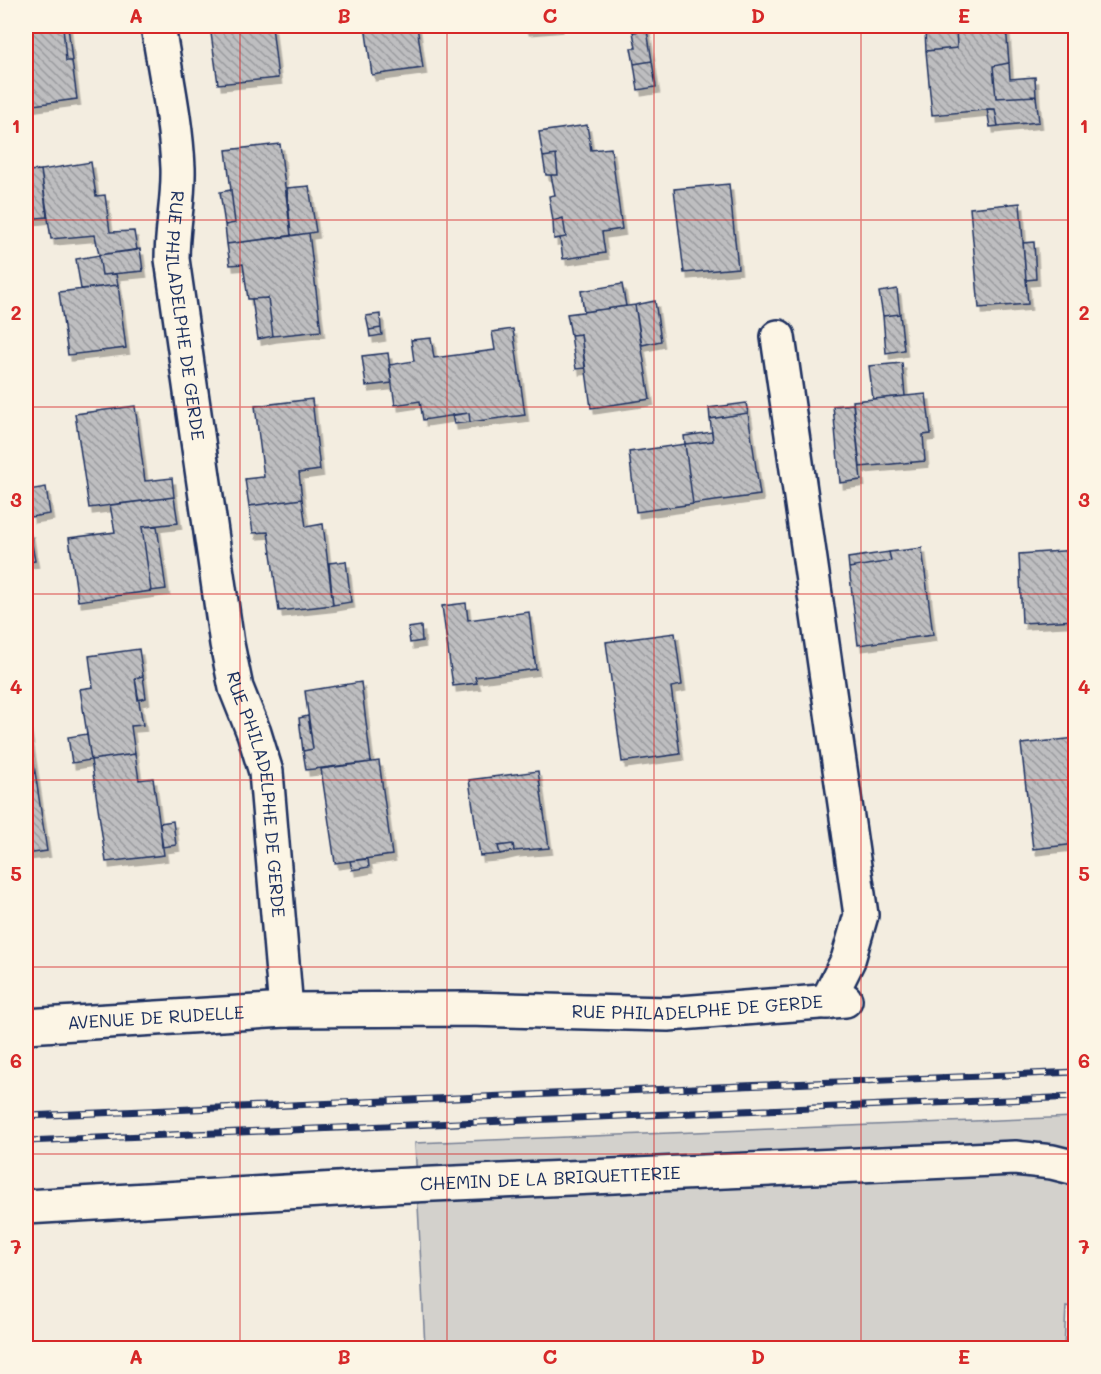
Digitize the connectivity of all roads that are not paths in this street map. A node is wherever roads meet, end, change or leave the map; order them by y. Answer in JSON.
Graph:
{"nodes":[{"id":1,"x":158,"y":26,"type":"edge"},
{"id":2,"x":777,"y":337,"type":"dead end"},
{"id":3,"x":286,"y":1010,"type":"junction"},
{"id":4,"x":26,"y":1026,"type":"edge"},
{"id":5,"x":1076,"y":1168,"type":"edge"},
{"id":6,"x":26,"y":1207,"type":"edge"}],
"edges":[{"from":1,"to":3,"type":"street","name":"RUE PHILADELPHE DE GERDE"},
{"from":2,"to":3,"type":"street","name":"RUE PHILADELPHE DE GERDE"},
{"from":3,"to":4,"type":"street","name":"AVENUE DE RUDELLE"},
{"from":5,"to":6,"type":"street","name":"CHEMIN DE LA BRIQUETTERIE"}]}
